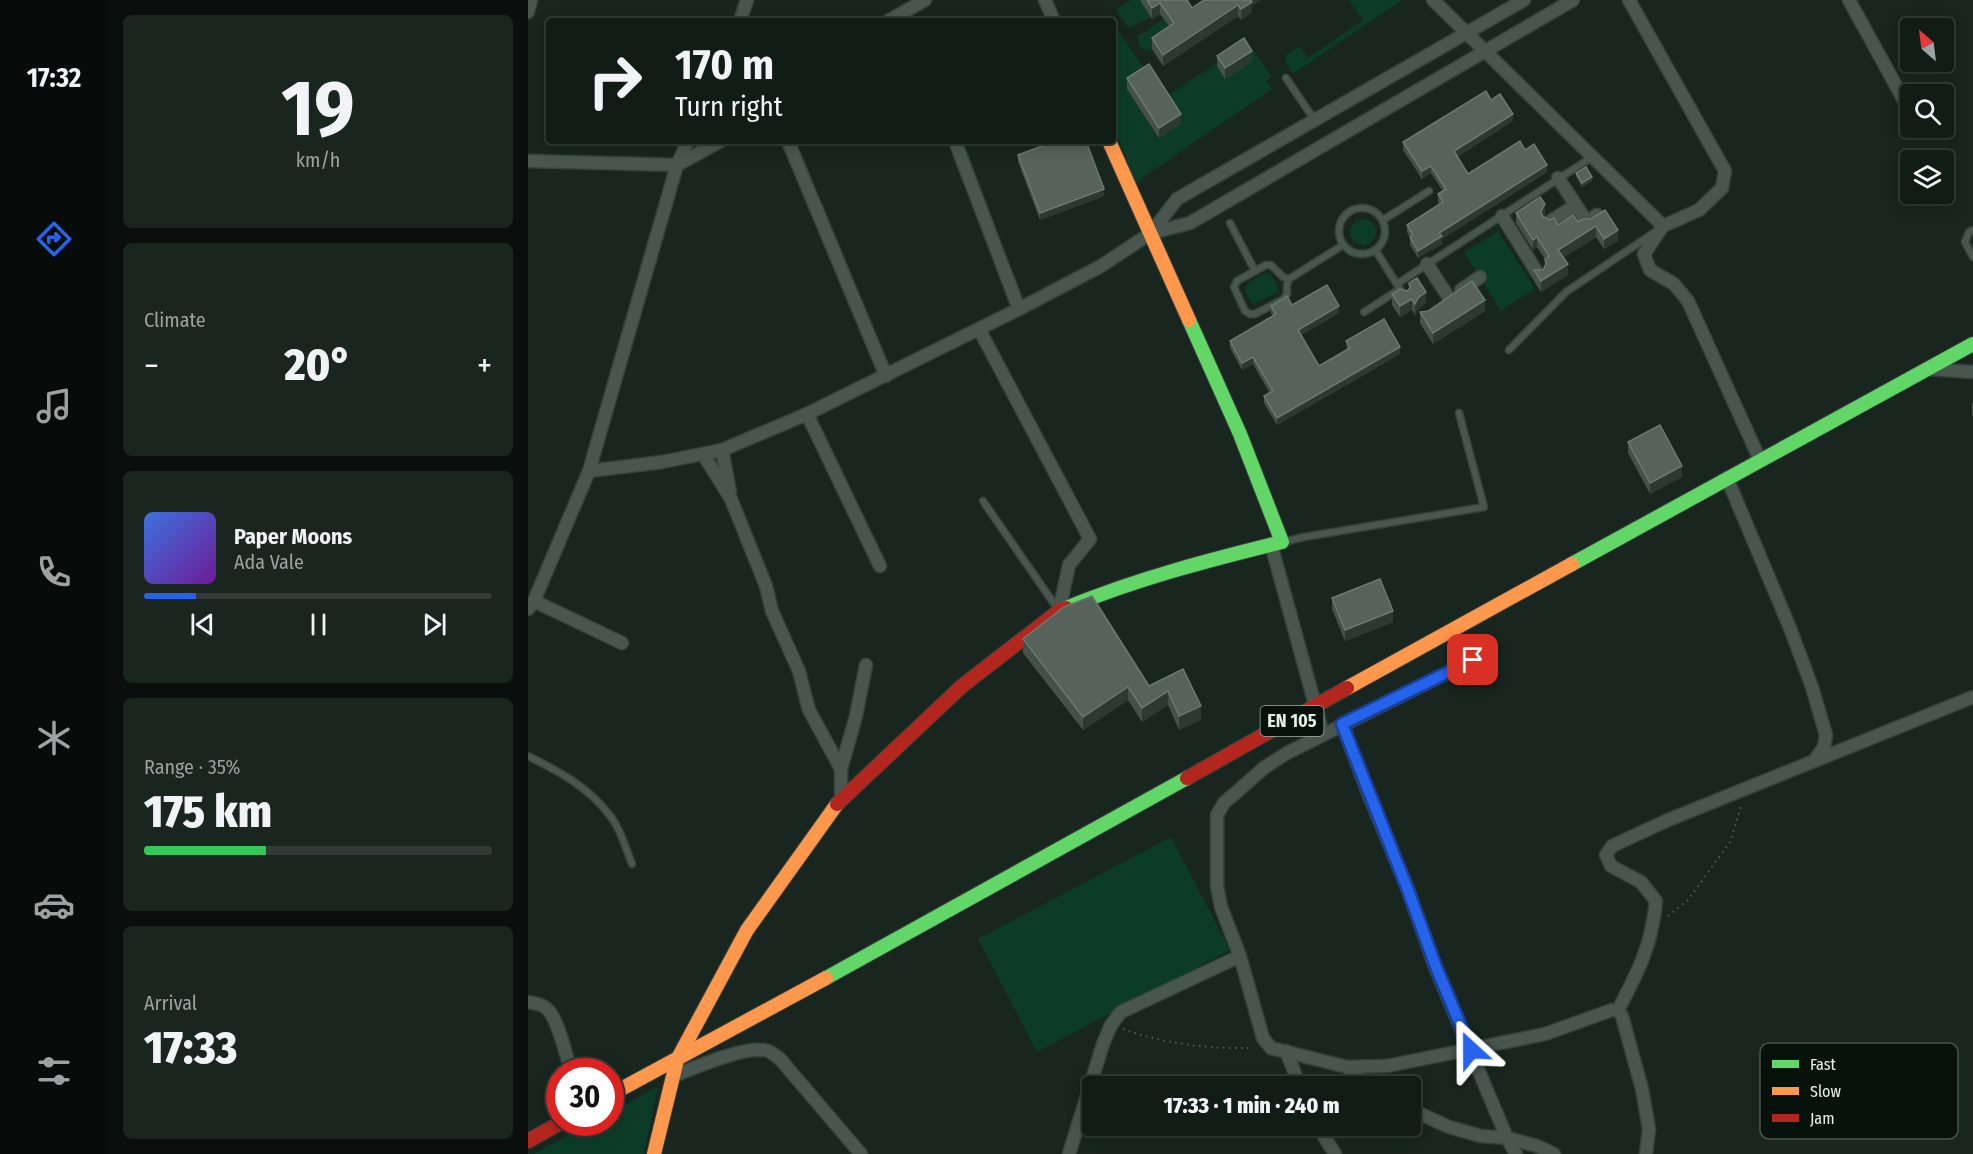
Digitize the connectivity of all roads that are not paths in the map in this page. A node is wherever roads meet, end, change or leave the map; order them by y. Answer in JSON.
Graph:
{"nodes":[{"id":1,"x":531,"y":0,"type":"edge"},
{"id":2,"x":747,"y":0,"type":"edge"},
{"id":3,"x":925,"y":0,"type":"edge"},
{"id":4,"x":1045,"y":0,"type":"edge"},
{"id":5,"x":1434,"y":0,"type":"edge"},
{"id":6,"x":1524,"y":0,"type":"edge"},
{"id":7,"x":1573,"y":0,"type":"edge"},
{"id":8,"x":1629,"y":0,"type":"edge"},
{"id":9,"x":1849,"y":0,"type":"edge"},
{"id":10,"x":528,"y":12,"type":"edge"},
{"id":11,"x":907,"y":16,"type":"edge"},
{"id":12,"x":742,"y":18,"type":"edge"},
{"id":13,"x":1053,"y":18,"type":"edge"},
{"id":14,"x":1466,"y":32,"type":"junction"},
{"id":15,"x":1485,"y":51,"type":"junction"},
{"id":16,"x":1286,"y":78,"type":"dead end"},
{"id":17,"x":1900,"y":93,"type":"edge"},
{"id":18,"x":1314,"y":119,"type":"junction"},
{"id":19,"x":687,"y":144,"type":"edge"},
{"id":20,"x":716,"y":144,"type":"edge"},
{"id":21,"x":790,"y":144,"type":"edge"},
{"id":22,"x":956,"y":144,"type":"edge"},
{"id":23,"x":1110,"y":144,"type":"edge"},
{"id":24,"x":1592,"y":157,"type":"junction"},
{"id":25,"x":528,"y":161,"type":"edge"},
{"id":26,"x":677,"y":165,"type":"junction"},
{"id":27,"x":1558,"y":178,"type":"junction"},
{"id":28,"x":1429,"y":191,"type":"dead end"},
{"id":29,"x":1576,"y":205,"type":"junction"},
{"id":30,"x":1604,"y":211,"type":"edge"},
{"id":31,"x":1502,"y":216,"type":"junction"},
{"id":32,"x":1383,"y":220,"type":"junction"},
{"id":33,"x":1549,"y":222,"type":"edge"},
{"id":34,"x":1230,"y":223,"type":"dead end"},
{"id":35,"x":1663,"y":226,"type":"junction"},
{"id":36,"x":1973,"y":230,"type":"edge"},
{"id":37,"x":1151,"y":233,"type":"junction"},
{"id":38,"x":1343,"y":244,"type":"junction"},
{"id":39,"x":1376,"y":250,"type":"junction"},
{"id":40,"x":1973,"y":257,"type":"edge"},
{"id":41,"x":1427,"y":264,"type":"junction"},
{"id":42,"x":1255,"y":271,"type":"junction"},
{"id":43,"x":1538,"y":274,"type":"edge"},
{"id":44,"x":1480,"y":278,"type":"dead end"},
{"id":45,"x":1289,"y":279,"type":"junction"},
{"id":46,"x":1398,"y":286,"type":"junction"},
{"id":47,"x":1405,"y":297,"type":"edge"},
{"id":48,"x":1019,"y":309,"type":"junction"},
{"id":49,"x":1364,"y":312,"type":"dead end"},
{"id":50,"x":980,"y":329,"type":"junction"},
{"id":51,"x":1973,"y":344,"type":"edge"},
{"id":52,"x":1509,"y":350,"type":"dead end"},
{"id":53,"x":1927,"y":369,"type":"junction"},
{"id":54,"x":1973,"y":372,"type":"edge"},
{"id":55,"x":886,"y":376,"type":"junction"},
{"id":56,"x":1459,"y":413,"type":"dead end"},
{"id":57,"x":807,"y":414,"type":"junction"},
{"id":58,"x":722,"y":450,"type":"junction"},
{"id":59,"x":703,"y":454,"type":"junction"},
{"id":60,"x":1760,"y":460,"type":"junction"},
{"id":61,"x":589,"y":471,"type":"junction"},
{"id":62,"x":1727,"y":478,"type":"junction"},
{"id":63,"x":731,"y":499,"type":"junction"},
{"id":64,"x":983,"y":501,"type":"dead end"},
{"id":65,"x":1277,"y":543,"type":"junction"},
{"id":66,"x":880,"y":566,"type":"dead end"},
{"id":67,"x":531,"y":605,"type":"edge"},
{"id":68,"x":1059,"y":611,"type":"junction"},
{"id":69,"x":622,"y":643,"type":"dead end"},
{"id":70,"x":1473,"y":660,"type":"dead end"},
{"id":71,"x":866,"y":665,"type":"dead end"},
{"id":72,"x":1973,"y":697,"type":"edge"},
{"id":73,"x":1315,"y":708,"type":"junction"},
{"id":74,"x":1342,"y":724,"type":"junction"},
{"id":75,"x":1323,"y":735,"type":"junction"},
{"id":76,"x":528,"y":756,"type":"edge"},
{"id":77,"x":1813,"y":762,"type":"junction"},
{"id":78,"x":841,"y":769,"type":"junction"},
{"id":79,"x":841,"y":798,"type":"junction"},
{"id":80,"x":632,"y":864,"type":"dead end"},
{"id":81,"x":1240,"y":956,"type":"junction"},
{"id":82,"x":528,"y":1002,"type":"edge"},
{"id":83,"x":1618,"y":1010,"type":"junction"},
{"id":84,"x":1471,"y":1050,"type":"junction"},
{"id":85,"x":1286,"y":1051,"type":"junction"},
{"id":86,"x":567,"y":1058,"type":"edge"},
{"id":87,"x":677,"y":1060,"type":"junction"},
{"id":88,"x":1347,"y":1067,"type":"junction"},
{"id":89,"x":673,"y":1076,"type":"junction"},
{"id":90,"x":1296,"y":1076,"type":"edge"},
{"id":91,"x":1357,"y":1076,"type":"edge"},
{"id":92,"x":624,"y":1088,"type":"edge"},
{"id":93,"x":1421,"y":1114,"type":"edge"},
{"id":94,"x":546,"y":1131,"type":"edge"},
{"id":95,"x":1324,"y":1136,"type":"edge"},
{"id":96,"x":1507,"y":1138,"type":"junction"},
{"id":97,"x":528,"y":1141,"type":"edge"},
{"id":98,"x":654,"y":1154,"type":"edge"},
{"id":99,"x":861,"y":1154,"type":"edge"},
{"id":100,"x":1069,"y":1154,"type":"edge"},
{"id":101,"x":1335,"y":1154,"type":"edge"},
{"id":102,"x":1516,"y":1154,"type":"edge"},
{"id":103,"x":1554,"y":1154,"type":"edge"},
{"id":104,"x":1646,"y":1154,"type":"edge"}],
"edges":[{"from":1,"to":10,"type":"street"},
{"from":2,"to":12,"type":"street"},
{"from":3,"to":11,"type":"street"},
{"from":4,"to":13,"type":"street"},
{"from":5,"to":14,"type":"street"},
{"from":6,"to":14,"type":"street"},
{"from":7,"to":15,"type":"street"},
{"from":8,"to":35,"type":"street"},
{"from":9,"to":17,"type":"street"},
{"from":14,"to":15,"type":"street"},
{"from":14,"to":18,"type":"street"},
{"from":15,"to":24,"type":"street"},
{"from":15,"to":37,"type":"street"},
{"from":16,"to":18,"type":"lane"},
{"from":18,"to":37,"type":"street"},
{"from":19,"to":26,"type":"street"},
{"from":20,"to":26,"type":"street"},
{"from":21,"to":55,"type":"street"},
{"from":22,"to":48,"type":"street"},
{"from":23,"to":37,"type":"main road"},
{"from":24,"to":27,"type":"lane"},
{"from":24,"to":35,"type":"street"},
{"from":25,"to":26,"type":"street"},
{"from":26,"to":61,"type":"street"},
{"from":27,"to":29,"type":"street"},
{"from":27,"to":31,"type":"lane"},
{"from":28,"to":32,"type":"lane"},
{"from":29,"to":30,"type":"street"},
{"from":29,"to":33,"type":"street"},
{"from":31,"to":41,"type":"lane"},
{"from":31,"to":43,"type":"street"},
{"from":32,"to":38,"type":"lane"},
{"from":32,"to":39,"type":"lane"},
{"from":34,"to":42,"type":"lane"},
{"from":35,"to":52,"type":"lane"},
{"from":35,"to":60,"type":"street"},
{"from":36,"to":40,"type":"lane"},
{"from":37,"to":48,"type":"street"},
{"from":37,"to":65,"type":"main road"},
{"from":38,"to":39,"type":"lane"},
{"from":38,"to":45,"type":"lane"},
{"from":39,"to":46,"type":"lane"},
{"from":41,"to":44,"type":"street"},
{"from":41,"to":46,"type":"lane"},
{"from":42,"to":45,"type":"lane"},
{"from":42,"to":45,"type":"lane"},
{"from":46,"to":47,"type":"lane"},
{"from":46,"to":49,"type":"lane"},
{"from":48,"to":50,"type":"street"},
{"from":50,"to":55,"type":"street"},
{"from":50,"to":68,"type":"street"},
{"from":51,"to":53,"type":"main road","number":"EN 105"},
{"from":53,"to":54,"type":"street"},
{"from":53,"to":60,"type":"main road","number":"EN 105"},
{"from":55,"to":57,"type":"street"},
{"from":56,"to":65,"type":"lane"},
{"from":57,"to":58,"type":"street"},
{"from":57,"to":66,"type":"street"},
{"from":58,"to":59,"type":"street"},
{"from":58,"to":63,"type":"street"},
{"from":59,"to":61,"type":"street"},
{"from":59,"to":63,"type":"street"},
{"from":60,"to":62,"type":"main road","number":"EN 105"},
{"from":61,"to":67,"type":"street"},
{"from":62,"to":73,"type":"main road","number":"EN 105"},
{"from":62,"to":77,"type":"street"},
{"from":63,"to":78,"type":"street"},
{"from":64,"to":68,"type":"lane"},
{"from":65,"to":68,"type":"main road"},
{"from":65,"to":73,"type":"street"},
{"from":67,"to":69,"type":"street"},
{"from":68,"to":79,"type":"main road"},
{"from":70,"to":74,"type":"street"},
{"from":71,"to":78,"type":"street"},
{"from":72,"to":77,"type":"street"},
{"from":73,"to":75,"type":"street"},
{"from":73,"to":87,"type":"main road","number":"EN 105"},
{"from":74,"to":75,"type":"street"},
{"from":74,"to":84,"type":"street"},
{"from":75,"to":81,"type":"street"},
{"from":76,"to":80,"type":"lane"},
{"from":77,"to":83,"type":"street"},
{"from":78,"to":79,"type":"street"},
{"from":79,"to":87,"type":"main road"},
{"from":81,"to":85,"type":"street"},
{"from":81,"to":100,"type":"street"},
{"from":82,"to":86,"type":"street"},
{"from":83,"to":84,"type":"street"},
{"from":83,"to":104,"type":"street"},
{"from":84,"to":88,"type":"street"},
{"from":84,"to":96,"type":"street"},
{"from":85,"to":88,"type":"street"},
{"from":85,"to":90,"type":"street"},
{"from":87,"to":89,"type":"main road"},
{"from":87,"to":92,"type":"main road","number":"EN 105"},
{"from":88,"to":91,"type":"street"},
{"from":89,"to":98,"type":"main road"},
{"from":89,"to":99,"type":"street"},
{"from":93,"to":96,"type":"street"},
{"from":94,"to":97,"type":"main road"},
{"from":95,"to":101,"type":"street"},
{"from":96,"to":102,"type":"street"},
{"from":96,"to":103,"type":"street"}]}
